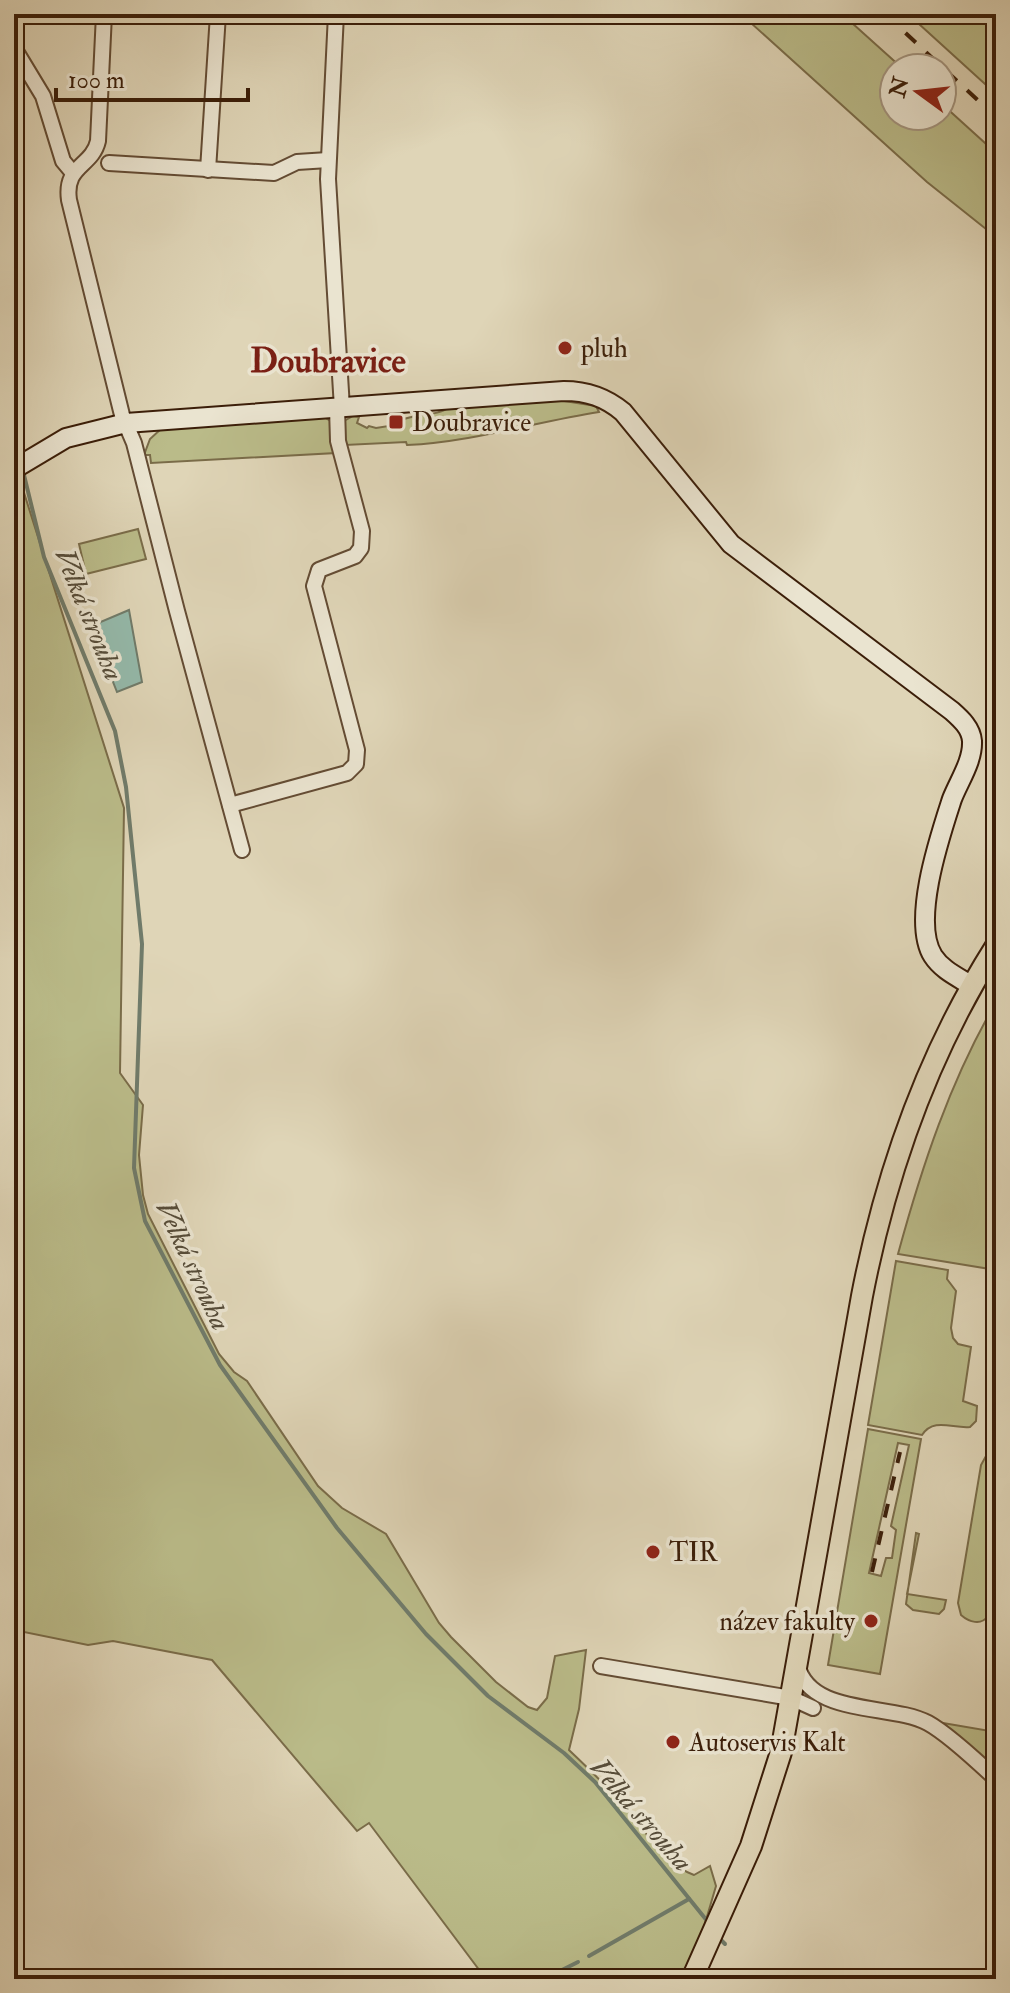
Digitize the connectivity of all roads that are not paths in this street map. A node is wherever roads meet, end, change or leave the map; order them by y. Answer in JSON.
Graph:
{"nodes":[{"id":1,"x":104,"y":14,"type":"edge"},
{"id":2,"x":218,"y":14,"type":"edge"},
{"id":3,"x":336,"y":14,"type":"edge"},
{"id":4,"x":14,"y":48,"type":"edge"},
{"id":5,"x":328,"y":160,"type":"junction"},
{"id":6,"x":109,"y":163,"type":"dead end"},
{"id":7,"x":208,"y":170,"type":"junction"},
{"id":8,"x":73,"y":173,"type":"junction"},
{"id":9,"x":340,"y":408,"type":"junction"},
{"id":10,"x":126,"y":423,"type":"junction"},
{"id":11,"x":15,"y":469,"type":"edge"},
{"id":12,"x":230,"y":805,"type":"junction"},
{"id":13,"x":242,"y":850,"type":"dead end"},
{"id":14,"x":996,"y":946,"type":"edge"},
{"id":15,"x":972,"y":986,"type":"junction"},
{"id":16,"x":797,"y":1662,"type":"junction"},
{"id":17,"x":601,"y":1666,"type":"dead end"},
{"id":18,"x":815,"y":1692,"type":"junction"},
{"id":19,"x":791,"y":1698,"type":"junction"},
{"id":20,"x":854,"y":1706,"type":"junction"},
{"id":21,"x":813,"y":1708,"type":"junction"},
{"id":22,"x":785,"y":1730,"type":"junction"},
{"id":23,"x":996,"y":1779,"type":"edge"},
{"id":24,"x":692,"y":1979,"type":"edge"}],
"edges":[{"from":1,"to":8,"type":"street"},
{"from":2,"to":7,"type":"street"},
{"from":3,"to":5,"type":"street"},
{"from":4,"to":8,"type":"street"},
{"from":5,"to":7,"type":"street"},
{"from":5,"to":9,"type":"street"},
{"from":6,"to":7,"type":"street"},
{"from":8,"to":10,"type":"street"},
{"from":9,"to":10,"type":"street"},
{"from":9,"to":12,"type":"street"},
{"from":9,"to":15,"type":"street"},
{"from":10,"to":11,"type":"street"},
{"from":10,"to":12,"type":"street"},
{"from":12,"to":13,"type":"street"},
{"from":14,"to":15,"type":"main road"},
{"from":15,"to":16,"type":"main road"},
{"from":16,"to":18,"type":"street"},
{"from":16,"to":19,"type":"main road"},
{"from":17,"to":19,"type":"street"},
{"from":18,"to":19,"type":"street"},
{"from":18,"to":20,"type":"street"},
{"from":19,"to":21,"type":"street"},
{"from":19,"to":22,"type":"main road"},
{"from":20,"to":21,"type":"street"},
{"from":20,"to":23,"type":"street"},
{"from":21,"to":22,"type":"street"},
{"from":22,"to":24,"type":"main road"}]}
